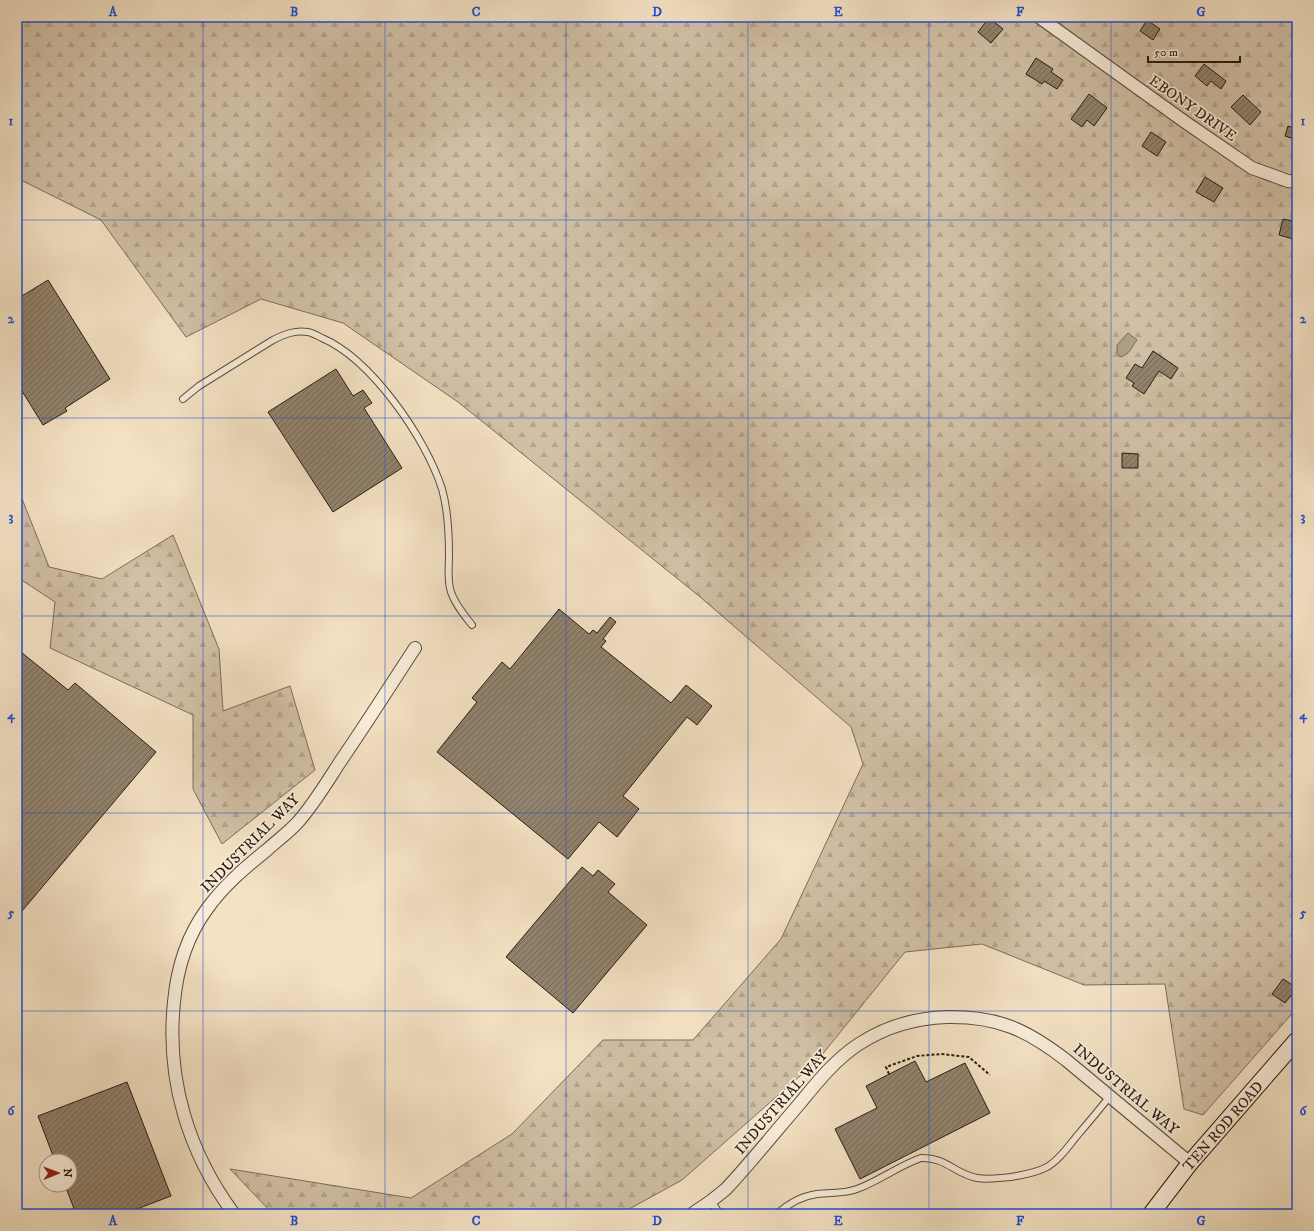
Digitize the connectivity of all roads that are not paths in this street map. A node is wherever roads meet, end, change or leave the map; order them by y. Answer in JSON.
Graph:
{"nodes":[{"id":1,"x":1039,"y":17,"type":"edge"},
{"id":2,"x":1297,"y":182,"type":"edge"},
{"id":3,"x":183,"y":399,"type":"dead end"},
{"id":4,"x":472,"y":625,"type":"dead end"},
{"id":5,"x":415,"y":648,"type":"dead end"},
{"id":6,"x":1297,"y":1040,"type":"edge"},
{"id":7,"x":1110,"y":1096,"type":"junction"},
{"id":8,"x":1190,"y":1163,"type":"junction"},
{"id":9,"x":711,"y":1201,"type":"junction"},
{"id":10,"x":234,"y":1214,"type":"edge"},
{"id":11,"x":692,"y":1214,"type":"edge"},
{"id":12,"x":720,"y":1214,"type":"edge"},
{"id":13,"x":777,"y":1214,"type":"edge"},
{"id":14,"x":1151,"y":1214,"type":"edge"}],
"edges":[{"from":1,"to":2,"type":"street","name":"EBONY DRIVE"},
{"from":3,"to":4,"type":"lane"},
{"from":5,"to":10,"type":"street","name":"INDUSTRIAL WAY"},
{"from":6,"to":8,"type":"street","name":"TEN ROD ROAD"},
{"from":7,"to":8,"type":"street","name":"INDUSTRIAL WAY"},
{"from":7,"to":9,"type":"street","name":"INDUSTRIAL WAY"},
{"from":7,"to":13,"type":"lane"},
{"from":8,"to":14,"type":"street","name":"TEN ROD ROAD"},
{"from":9,"to":11,"type":"street","name":"INDUSTRIAL WAY"},
{"from":9,"to":12,"type":"lane"}]}
